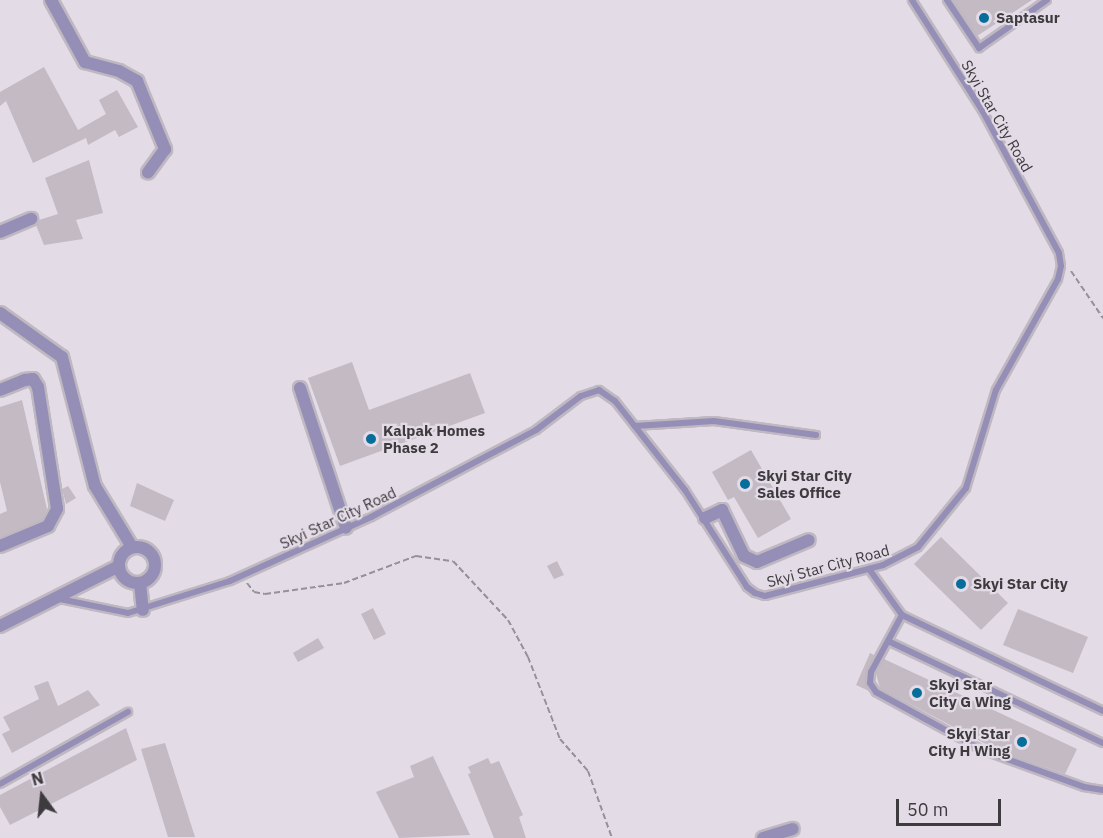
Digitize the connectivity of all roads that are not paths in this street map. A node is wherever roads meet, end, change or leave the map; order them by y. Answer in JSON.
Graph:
{"nodes":[{"id":1,"x":51,"y":0,"type":"edge"},
{"id":2,"x":912,"y":0,"type":"edge"},
{"id":3,"x":947,"y":0,"type":"edge"},
{"id":4,"x":1047,"y":0,"type":"edge"},
{"id":5,"x":148,"y":172,"type":"dead end"},
{"id":6,"x":31,"y":219,"type":"dead end"},
{"id":7,"x":0,"y":232,"type":"edge"},
{"id":8,"x":0,"y":313,"type":"edge"},
{"id":9,"x":300,"y":388,"type":"dead end"},
{"id":10,"x":0,"y":390,"type":"edge"},
{"id":11,"x":635,"y":426,"type":"junction"},
{"id":12,"x":816,"y":435,"type":"dead end"},
{"id":13,"x":705,"y":518,"type":"junction"},
{"id":14,"x":346,"y":528,"type":"junction"},
{"id":15,"x":809,"y":540,"type":"dead end"},
{"id":16,"x":0,"y":546,"type":"edge"},
{"id":17,"x":132,"y":547,"type":"junction"},
{"id":18,"x":119,"y":566,"type":"junction"},
{"id":19,"x":869,"y":569,"type":"junction"},
{"id":20,"x":140,"y":583,"type":"junction"},
{"id":21,"x":57,"y":598,"type":"junction"},
{"id":22,"x":143,"y":610,"type":"junction"},
{"id":23,"x":902,"y":615,"type":"junction"},
{"id":24,"x":0,"y":626,"type":"edge"},
{"id":25,"x":888,"y":641,"type":"junction"},
{"id":26,"x":1103,"y":711,"type":"edge"},
{"id":27,"x":128,"y":712,"type":"dead end"},
{"id":28,"x":1103,"y":743,"type":"edge"},
{"id":29,"x":0,"y":783,"type":"edge"},
{"id":30,"x":1103,"y":790,"type":"edge"},
{"id":31,"x":793,"y":829,"type":"dead end"},
{"id":32,"x":763,"y":838,"type":"edge"}],
"edges":[{"from":1,"to":5,"type":"street"},
{"from":2,"to":19,"type":"lane","name":"Skyi Star City Road"},
{"from":3,"to":4,"type":"lane"},
{"from":6,"to":7,"type":"street"},
{"from":8,"to":17,"type":"street"},
{"from":9,"to":14,"type":"street"},
{"from":10,"to":16,"type":"street"},
{"from":11,"to":12,"type":"lane"},
{"from":11,"to":13,"type":"lane","name":"Skyi Star City Road"},
{"from":11,"to":14,"type":"lane","name":"Skyi Star City Road"},
{"from":13,"to":15,"type":"street"},
{"from":13,"to":19,"type":"lane","name":"Skyi Star City Road"},
{"from":14,"to":22,"type":"lane","name":"Skyi Star City Road"},
{"from":17,"to":18,"type":"street"},
{"from":17,"to":20,"type":"street"},
{"from":18,"to":20,"type":"street"},
{"from":18,"to":21,"type":"street"},
{"from":19,"to":23,"type":"lane"},
{"from":20,"to":22,"type":"street"},
{"from":21,"to":22,"type":"lane","name":"Skyi Star City Road"},
{"from":21,"to":24,"type":"street"},
{"from":23,"to":25,"type":"lane"},
{"from":23,"to":26,"type":"lane"},
{"from":25,"to":28,"type":"lane"},
{"from":25,"to":30,"type":"lane"},
{"from":27,"to":29,"type":"lane"},
{"from":31,"to":32,"type":"street"}]}
